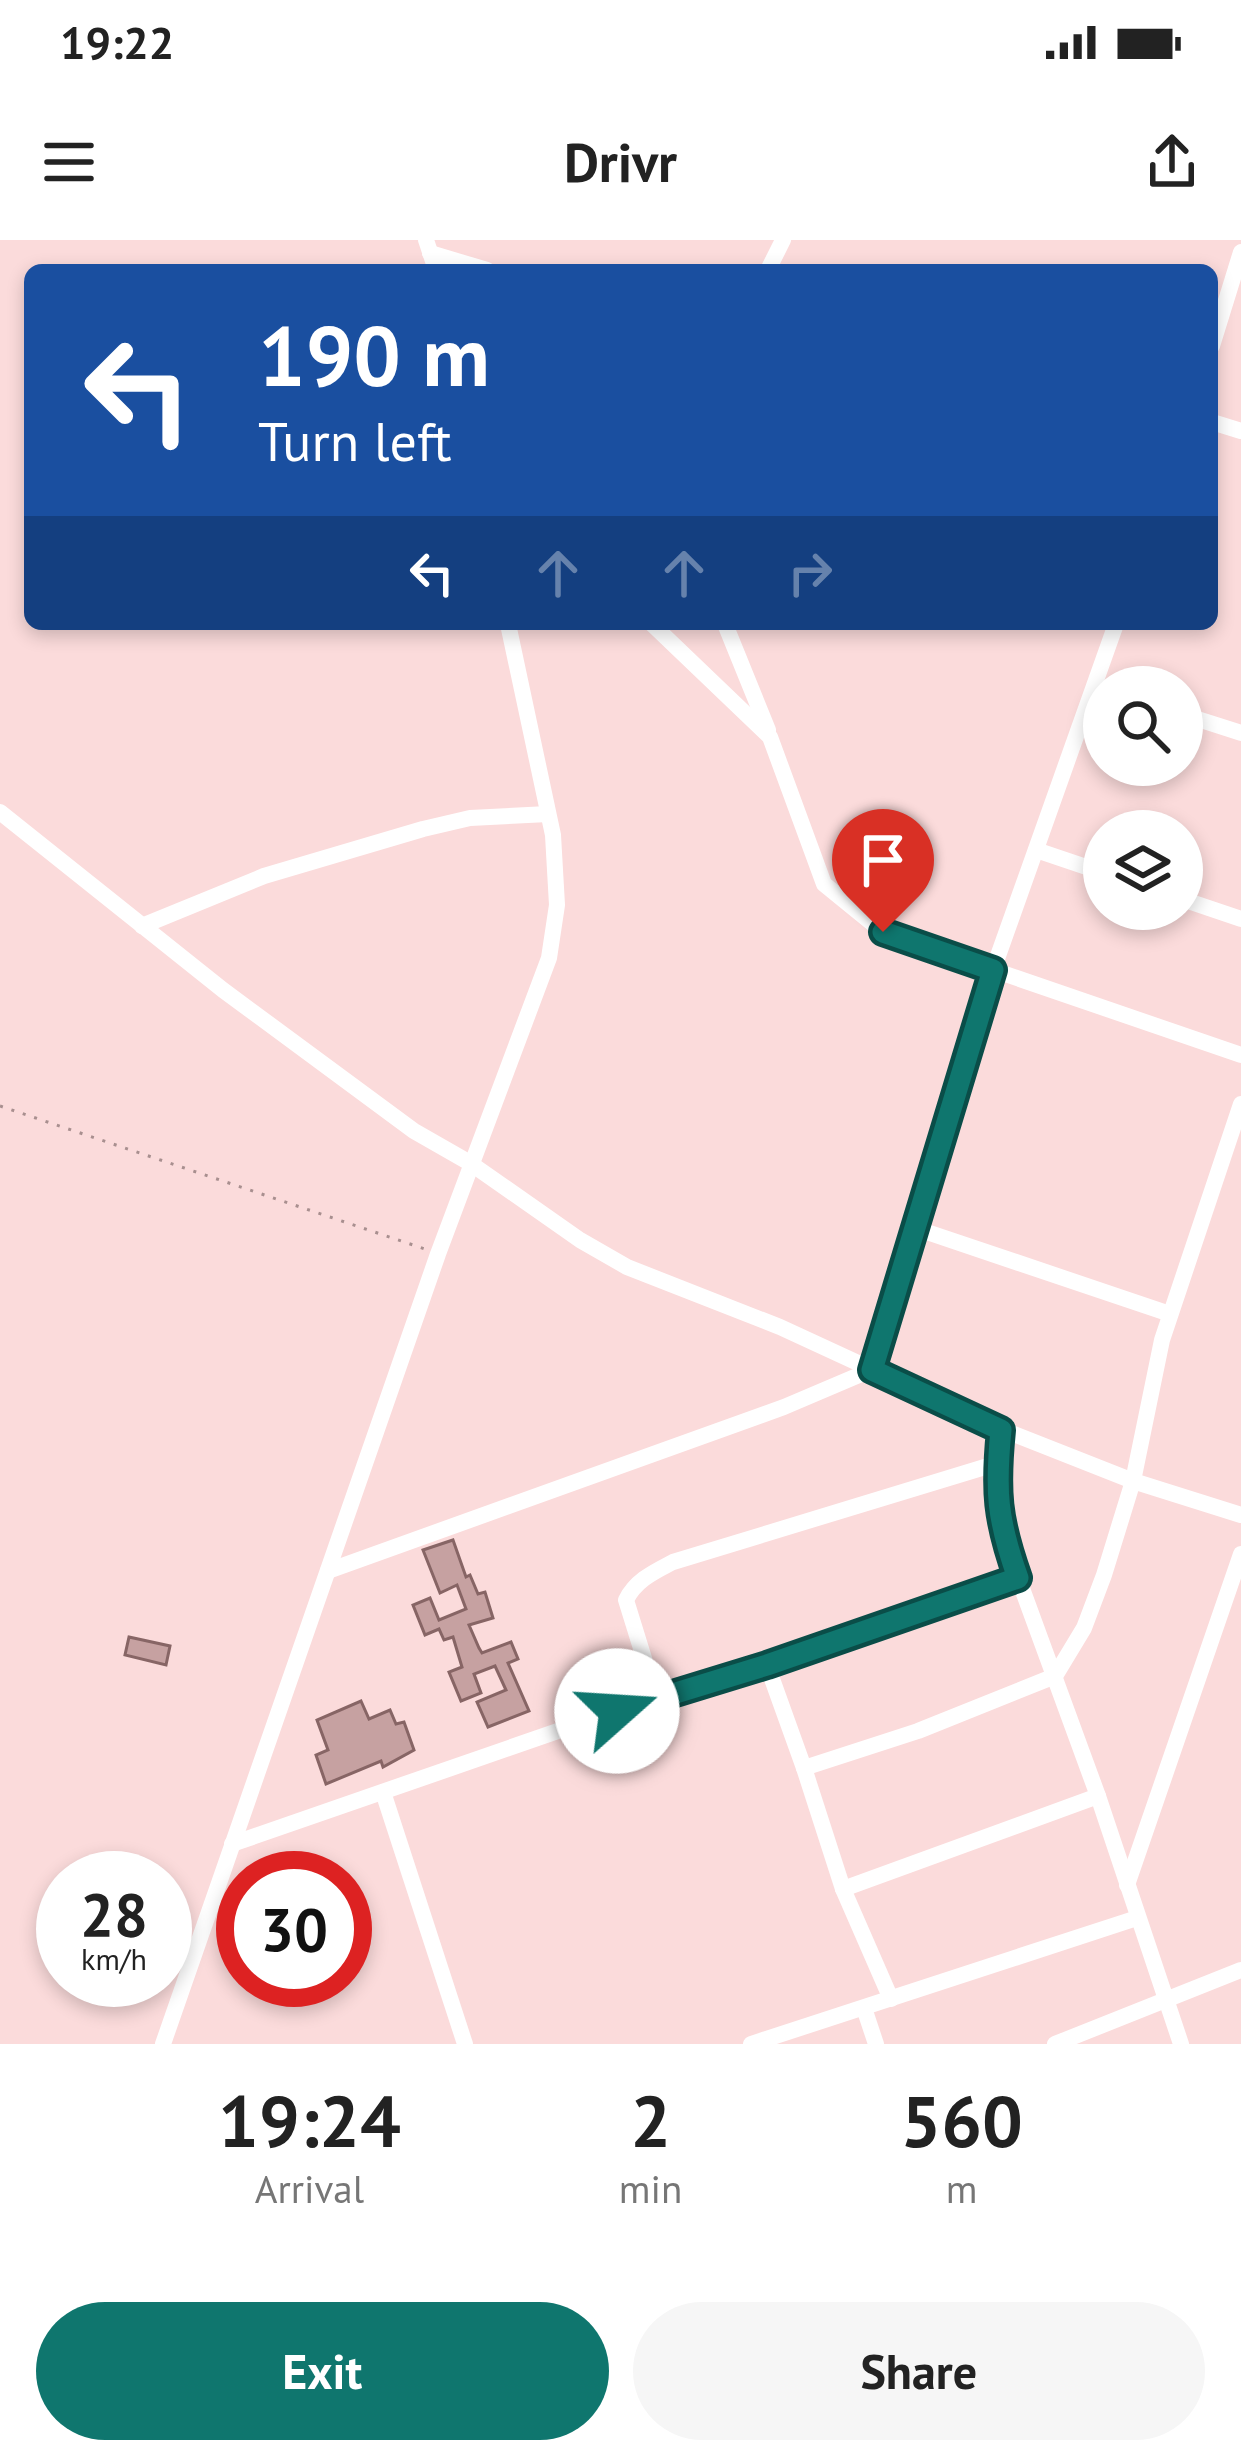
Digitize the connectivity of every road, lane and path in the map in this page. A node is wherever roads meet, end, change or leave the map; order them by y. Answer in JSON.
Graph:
{"nodes":[{"id":1,"x":1241,"y":252,"type":"edge"},
{"id":2,"x":430,"y":254,"type":"edge"},
{"id":3,"x":466,"y":264,"type":"edge"},
{"id":4,"x":1218,"y":327,"type":"edge"},
{"id":5,"x":509,"y":630,"type":"edge"},
{"id":6,"x":658,"y":630,"type":"edge"},
{"id":7,"x":727,"y":630,"type":"edge"},
{"id":8,"x":1115,"y":630,"type":"edge"},
{"id":9,"x":1105,"y":666,"type":"edge"},
{"id":10,"x":1203,"y":721,"type":"edge"},
{"id":11,"x":1083,"y":729,"type":"edge"},
{"id":12,"x":1241,"y":733,"type":"edge"},
{"id":13,"x":770,"y":736,"type":"junction"},
{"id":14,"x":0,"y":812,"type":"edge"},
{"id":15,"x":548,"y":814,"type":"junction"},
{"id":16,"x":1036,"y":850,"type":"junction"},
{"id":17,"x":1083,"y":866,"type":"edge"},
{"id":18,"x":1203,"y":906,"type":"edge"},
{"id":19,"x":1241,"y":919,"type":"edge"},
{"id":20,"x":142,"y":926,"type":"junction"},
{"id":21,"x":993,"y":970,"type":"junction"},
{"id":22,"x":1241,"y":1055,"type":"edge"},
{"id":23,"x":1241,"y":1104,"type":"edge"},
{"id":24,"x":0,"y":1106,"type":"edge"},
{"id":25,"x":470,"y":1162,"type":"junction"},
{"id":26,"x":914,"y":1228,"type":"junction"},
{"id":27,"x":438,"y":1254,"type":"junction"},
{"id":28,"x":1170,"y":1314,"type":"junction"},
{"id":29,"x":872,"y":1370,"type":"junction"},
{"id":30,"x":1001,"y":1430,"type":"junction"},
{"id":31,"x":998,"y":1463,"type":"junction"},
{"id":32,"x":1133,"y":1481,"type":"junction"},
{"id":33,"x":1241,"y":1515,"type":"edge"},
{"id":34,"x":1241,"y":1554,"type":"edge"},
{"id":35,"x":328,"y":1570,"type":"junction"},
{"id":36,"x":1018,"y":1578,"type":"junction"},
{"id":37,"x":767,"y":1665,"type":"junction"},
{"id":38,"x":1055,"y":1676,"type":"junction"},
{"id":39,"x":656,"y":1697,"type":"junction"},
{"id":40,"x":804,"y":1768,"type":"junction"},
{"id":41,"x":383,"y":1792,"type":"junction"},
{"id":42,"x":1097,"y":1796,"type":"junction"},
{"id":43,"x":232,"y":1844,"type":"junction"},
{"id":44,"x":1127,"y":1885,"type":"junction"},
{"id":45,"x":843,"y":1889,"type":"junction"},
{"id":46,"x":1137,"y":1918,"type":"junction"},
{"id":47,"x":1241,"y":1970,"type":"edge"},
{"id":48,"x":891,"y":1999,"type":"junction"},
{"id":49,"x":1166,"y":2001,"type":"junction"},
{"id":50,"x":864,"y":2008,"type":"junction"},
{"id":51,"x":783,"y":2039,"type":"edge"},
{"id":52,"x":163,"y":2044,"type":"edge"},
{"id":53,"x":465,"y":2044,"type":"edge"},
{"id":54,"x":751,"y":2044,"type":"edge"},
{"id":55,"x":876,"y":2044,"type":"edge"},
{"id":56,"x":1055,"y":2044,"type":"edge"},
{"id":57,"x":1181,"y":2044,"type":"edge"}],
"edges":[{"from":1,"to":4,"type":"street"},
{"from":2,"to":3,"type":"street"},
{"from":5,"to":15,"type":"street"},
{"from":6,"to":13,"type":"street"},
{"from":7,"to":13,"type":"street"},
{"from":8,"to":9,"type":"street"},
{"from":10,"to":12,"type":"street"},
{"from":11,"to":16,"type":"street"},
{"from":13,"to":21,"type":"street"},
{"from":14,"to":20,"type":"street"},
{"from":15,"to":20,"type":"street"},
{"from":15,"to":25,"type":"street"},
{"from":16,"to":17,"type":"street"},
{"from":16,"to":21,"type":"street"},
{"from":18,"to":19,"type":"street"},
{"from":20,"to":25,"type":"street"},
{"from":21,"to":22,"type":"street"},
{"from":21,"to":26,"type":"street"},
{"from":23,"to":28,"type":"street"},
{"from":24,"to":27,"type":"path"},
{"from":25,"to":27,"type":"street"},
{"from":25,"to":29,"type":"street"},
{"from":26,"to":28,"type":"street"},
{"from":26,"to":29,"type":"street"},
{"from":27,"to":35,"type":"street"},
{"from":28,"to":32,"type":"street"},
{"from":29,"to":30,"type":"street"},
{"from":29,"to":35,"type":"street"},
{"from":30,"to":31,"type":"street"},
{"from":30,"to":32,"type":"street"},
{"from":31,"to":36,"type":"street"},
{"from":31,"to":39,"type":"street"},
{"from":32,"to":33,"type":"street"},
{"from":32,"to":38,"type":"street"},
{"from":34,"to":44,"type":"street"},
{"from":35,"to":43,"type":"street"},
{"from":36,"to":37,"type":"street"},
{"from":36,"to":38,"type":"street"},
{"from":37,"to":39,"type":"street"},
{"from":37,"to":40,"type":"street"},
{"from":38,"to":40,"type":"street"},
{"from":38,"to":42,"type":"street"},
{"from":39,"to":41,"type":"street"},
{"from":40,"to":45,"type":"street"},
{"from":41,"to":43,"type":"street"},
{"from":41,"to":53,"type":"street"},
{"from":42,"to":44,"type":"street"},
{"from":42,"to":45,"type":"street"},
{"from":43,"to":52,"type":"street"},
{"from":44,"to":46,"type":"street"},
{"from":45,"to":48,"type":"street"},
{"from":46,"to":48,"type":"street"},
{"from":46,"to":49,"type":"street"},
{"from":47,"to":49,"type":"street"},
{"from":48,"to":50,"type":"street"},
{"from":49,"to":56,"type":"street"},
{"from":49,"to":57,"type":"street"},
{"from":50,"to":51,"type":"street"},
{"from":50,"to":55,"type":"street"},
{"from":51,"to":54,"type":"street"}]}
